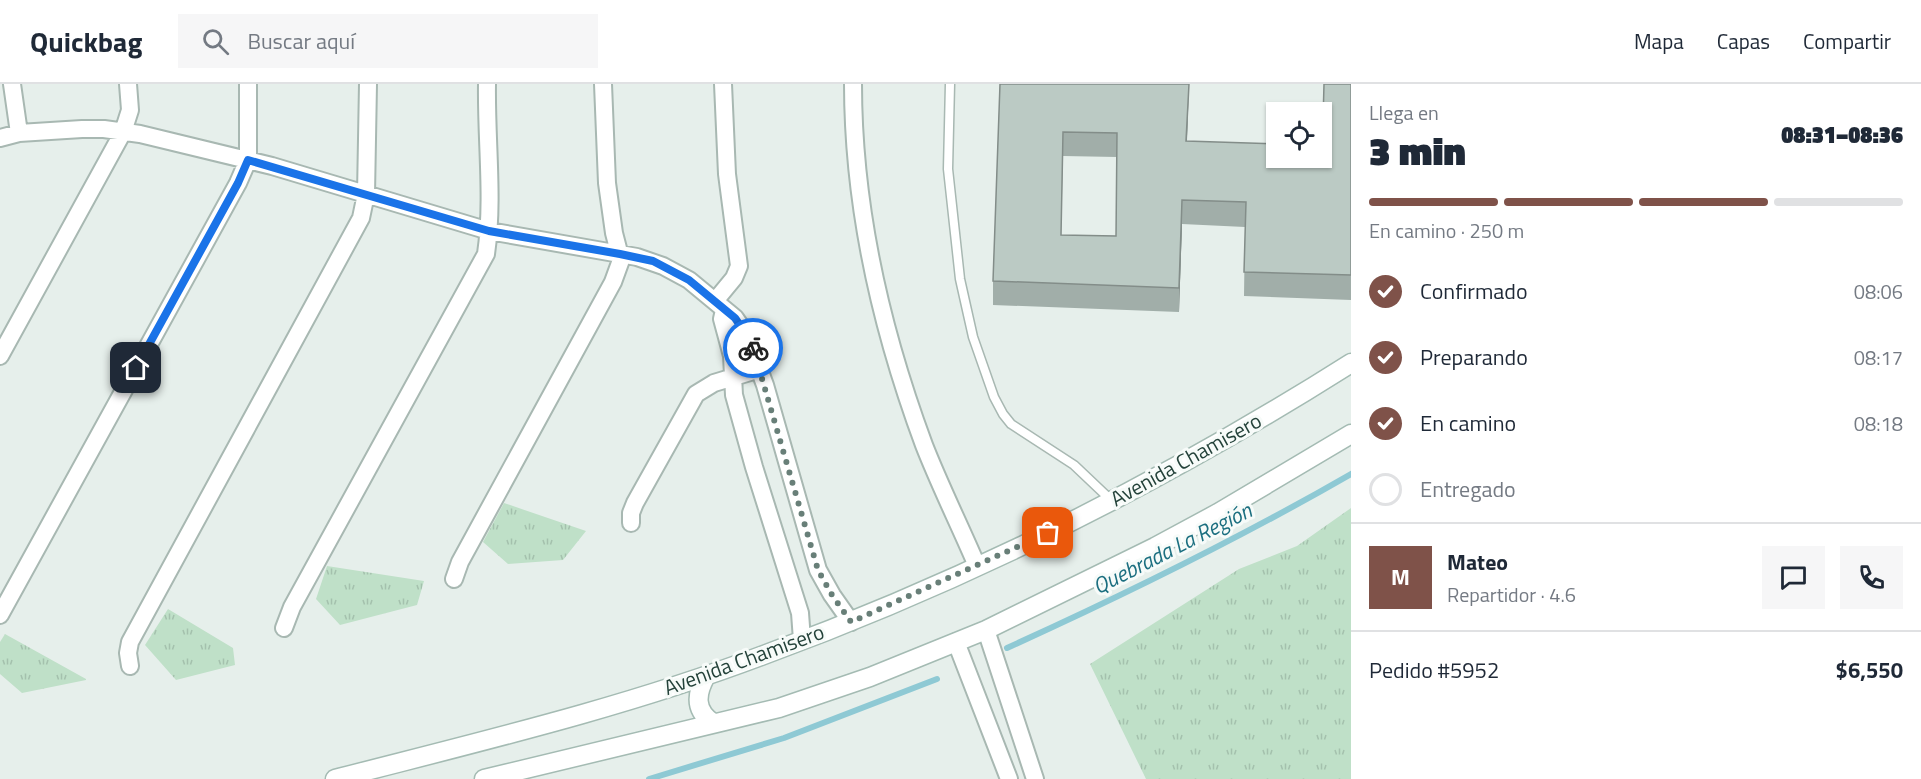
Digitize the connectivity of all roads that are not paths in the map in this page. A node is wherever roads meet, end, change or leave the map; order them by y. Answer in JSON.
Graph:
{"nodes":[{"id":1,"x":12,"y":84,"type":"edge"},
{"id":2,"x":128,"y":84,"type":"edge"},
{"id":3,"x":248,"y":84,"type":"edge"},
{"id":4,"x":368,"y":84,"type":"edge"},
{"id":5,"x":487,"y":84,"type":"edge"},
{"id":6,"x":603,"y":84,"type":"edge"},
{"id":7,"x":723,"y":84,"type":"edge"},
{"id":8,"x":853,"y":84,"type":"edge"},
{"id":9,"x":950,"y":84,"type":"edge"},
{"id":10,"x":123,"y":132,"type":"junction"},
{"id":11,"x":19,"y":134,"type":"junction"},
{"id":12,"x":0,"y":138,"type":"edge"},
{"id":13,"x":248,"y":160,"type":"junction"},
{"id":14,"x":366,"y":194,"type":"junction"},
{"id":15,"x":489,"y":231,"type":"junction"},
{"id":16,"x":620,"y":254,"type":"junction"},
{"id":17,"x":719,"y":305,"type":"junction"},
{"id":18,"x":0,"y":356,"type":"edge"},
{"id":19,"x":1351,"y":363,"type":"edge"},
{"id":20,"x":760,"y":369,"type":"junction"},
{"id":21,"x":734,"y":377,"type":"junction"},
{"id":22,"x":1351,"y":434,"type":"edge"},
{"id":23,"x":1113,"y":501,"type":"junction"},
{"id":24,"x":631,"y":523,"type":"dead end"},
{"id":25,"x":977,"y":566,"type":"junction"},
{"id":26,"x":454,"y":579,"type":"dead end"},
{"id":27,"x":0,"y":615,"type":"edge"},
{"id":28,"x":851,"y":622,"type":"junction"},
{"id":29,"x":284,"y":628,"type":"dead end"},
{"id":30,"x":986,"y":630,"type":"junction"},
{"id":31,"x":802,"y":640,"type":"junction"},
{"id":32,"x":956,"y":642,"type":"junction"},
{"id":33,"x":130,"y":666,"type":"dead end"},
{"id":34,"x":706,"y":675,"type":"junction"},
{"id":35,"x":713,"y":723,"type":"junction"},
{"id":36,"x":335,"y":779,"type":"edge"},
{"id":37,"x":484,"y":779,"type":"edge"},
{"id":38,"x":1009,"y":779,"type":"edge"},
{"id":39,"x":1035,"y":779,"type":"edge"}],
"edges":[{"from":1,"to":11,"type":"street"},
{"from":2,"to":10,"type":"street"},
{"from":3,"to":13,"type":"street"},
{"from":4,"to":14,"type":"street"},
{"from":5,"to":15,"type":"street"},
{"from":6,"to":16,"type":"street"},
{"from":7,"to":17,"type":"street"},
{"from":8,"to":25,"type":"street"},
{"from":9,"to":23,"type":"lane"},
{"from":10,"to":11,"type":"street"},
{"from":10,"to":13,"type":"street"},
{"from":10,"to":18,"type":"street"},
{"from":11,"to":12,"type":"street"},
{"from":13,"to":14,"type":"street"},
{"from":13,"to":27,"type":"street"},
{"from":14,"to":15,"type":"street"},
{"from":14,"to":33,"type":"street"},
{"from":15,"to":16,"type":"street"},
{"from":15,"to":29,"type":"street"},
{"from":16,"to":17,"type":"street"},
{"from":16,"to":26,"type":"street"},
{"from":17,"to":20,"type":"street"},
{"from":17,"to":21,"type":"street"},
{"from":19,"to":23,"type":"street","name":"Avenida Chamisero"},
{"from":20,"to":21,"type":"street"},
{"from":20,"to":28,"type":"street"},
{"from":21,"to":24,"type":"street"},
{"from":21,"to":31,"type":"street"},
{"from":22,"to":30,"type":"street"},
{"from":23,"to":25,"type":"street","name":"Avenida Chamisero"},
{"from":25,"to":28,"type":"street","name":"Avenida Chamisero"},
{"from":28,"to":31,"type":"street","name":"Avenida Chamisero"},
{"from":30,"to":32,"type":"street"},
{"from":30,"to":39,"type":"street"},
{"from":31,"to":34,"type":"street","name":"Avenida Chamisero"},
{"from":32,"to":35,"type":"street"},
{"from":32,"to":38,"type":"street"},
{"from":34,"to":35,"type":"street"},
{"from":34,"to":36,"type":"street","name":"Avenida Chamisero"},
{"from":35,"to":37,"type":"street"}]}
